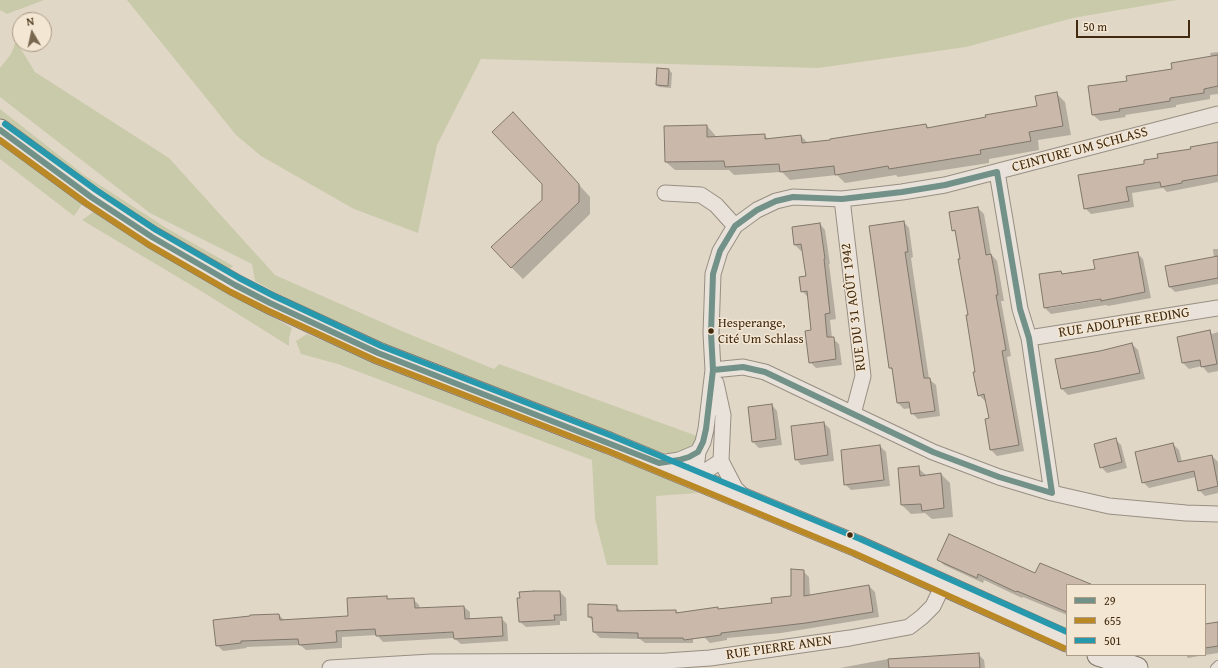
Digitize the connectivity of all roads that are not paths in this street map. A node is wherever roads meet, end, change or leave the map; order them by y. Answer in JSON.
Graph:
{"nodes":[{"id":1,"x":1218,"y":114,"type":"edge"},
{"id":2,"x":0,"y":130,"type":"edge"},
{"id":3,"x":997,"y":172,"type":"junction"},
{"id":4,"x":665,"y":193,"type":"dead end"},
{"id":5,"x":842,"y":199,"type":"junction"},
{"id":6,"x":735,"y":226,"type":"junction"},
{"id":7,"x":1218,"y":308,"type":"edge"},
{"id":8,"x":1030,"y":338,"type":"junction"},
{"id":9,"x":713,"y":370,"type":"junction"},
{"id":10,"x":853,"y":414,"type":"junction"},
{"id":11,"x":698,"y":452,"type":"junction"},
{"id":12,"x":720,"y":461,"type":"junction"},
{"id":13,"x":659,"y":463,"type":"junction"},
{"id":14,"x":695,"y":478,"type":"junction"},
{"id":15,"x":1052,"y":493,"type":"junction"},
{"id":16,"x":747,"y":500,"type":"junction"},
{"id":17,"x":1218,"y":514,"type":"edge"},
{"id":18,"x":943,"y":585,"type":"junction"},
{"id":19,"x":1066,"y":641,"type":"edge"},
{"id":20,"x":1108,"y":660,"type":"edge"},
{"id":21,"x":591,"y":665,"type":"edge"},
{"id":22,"x":1218,"y":666,"type":"edge"},
{"id":23,"x":330,"y":668,"type":"edge"},
{"id":24,"x":1137,"y":668,"type":"edge"},
{"id":25,"x":1215,"y":668,"type":"edge"}],
"edges":[{"from":1,"to":3,"type":"street","name":"CEINTURE UM SCHLASS"},
{"from":2,"to":13,"type":"main road"},
{"from":3,"to":5,"type":"street","name":"CEINTURE UM SCHLASS"},
{"from":3,"to":8,"type":"street"},
{"from":4,"to":6,"type":"street"},
{"from":5,"to":6,"type":"street","name":"CEINTURE UM SCHLASS"},
{"from":5,"to":10,"type":"street","name":"RUE DU 31 AOÛT 1942"},
{"from":6,"to":9,"type":"street","name":"CEINTURE UM SCHLASS"},
{"from":7,"to":8,"type":"street","name":"RUE ADOLPHE REDING"},
{"from":8,"to":15,"type":"street"},
{"from":9,"to":10,"type":"street"},
{"from":9,"to":11,"type":"street","name":"CEINTURE UM SCHLASS"},
{"from":9,"to":12,"type":"street","name":"CEINTURE UM SCHLASS"},
{"from":10,"to":15,"type":"street"},
{"from":11,"to":13,"type":"street"},
{"from":11,"to":14,"type":"street","name":"CEINTURE UM SCHLASS"},
{"from":12,"to":14,"type":"street"},
{"from":12,"to":16,"type":"street"},
{"from":13,"to":14,"type":"main road"},
{"from":14,"to":16,"type":"main road"},
{"from":15,"to":17,"type":"street"},
{"from":16,"to":18,"type":"main road"},
{"from":18,"to":19,"type":"main road"},
{"from":18,"to":21,"type":"street","name":"RUE PIERRE ANEN"},
{"from":20,"to":24,"type":"main road"},
{"from":21,"to":23,"type":"street","name":"RUE PIERRE ANEN"},
{"from":22,"to":25,"type":"lane"}]}
